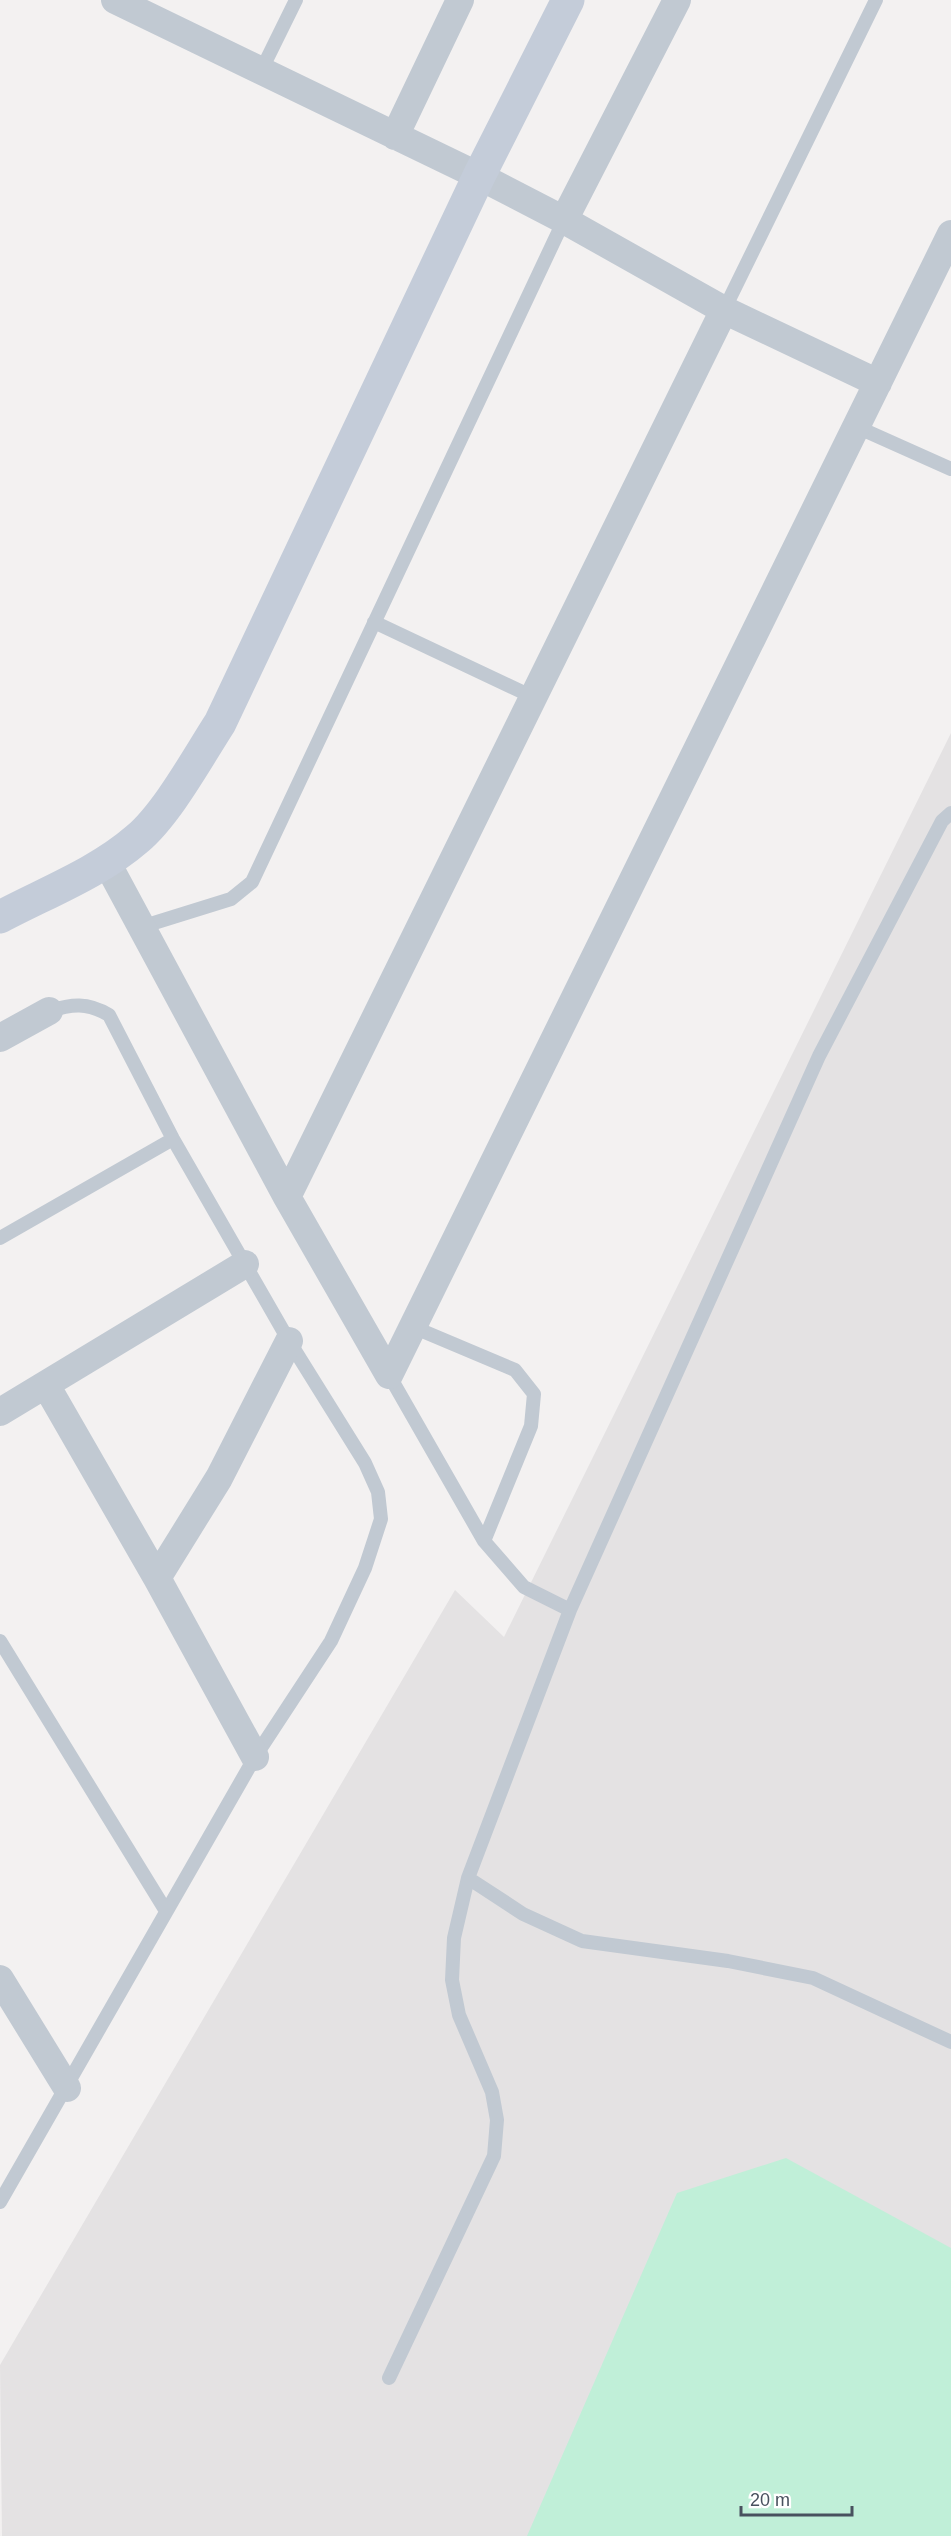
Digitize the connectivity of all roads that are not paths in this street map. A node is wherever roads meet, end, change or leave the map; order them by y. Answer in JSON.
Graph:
{"nodes":[{"id":1,"x":115,"y":0,"type":"edge"},
{"id":2,"x":296,"y":0,"type":"edge"},
{"id":3,"x":460,"y":0,"type":"edge"},
{"id":4,"x":568,"y":0,"type":"edge"},
{"id":5,"x":677,"y":0,"type":"edge"},
{"id":6,"x":876,"y":0,"type":"edge"},
{"id":7,"x":152,"y":9,"type":"edge"},
{"id":8,"x":261,"y":71,"type":"junction"},
{"id":9,"x":395,"y":136,"type":"junction"},
{"id":10,"x":479,"y":176,"type":"junction"},
{"id":11,"x":564,"y":220,"type":"junction"},
{"id":12,"x":951,"y":234,"type":"edge"},
{"id":13,"x":724,"y":310,"type":"junction"},
{"id":14,"x":878,"y":383,"type":"junction"},
{"id":15,"x":857,"y":427,"type":"junction"},
{"id":16,"x":951,"y":469,"type":"edge"},
{"id":17,"x":374,"y":622,"type":"junction"},
{"id":18,"x":533,"y":697,"type":"junction"},
{"id":19,"x":951,"y":813,"type":"edge"},
{"id":20,"x":106,"y":861,"type":"junction"},
{"id":21,"x":0,"y":917,"type":"edge"},
{"id":22,"x":141,"y":927,"type":"junction"},
{"id":23,"x":49,"y":1011,"type":"joint"},
{"id":24,"x":0,"y":1038,"type":"edge"},
{"id":25,"x":173,"y":1139,"type":"junction"},
{"id":26,"x":287,"y":1197,"type":"junction"},
{"id":27,"x":0,"y":1238,"type":"edge"},
{"id":28,"x":245,"y":1264,"type":"junction"},
{"id":29,"x":413,"y":1327,"type":"junction"},
{"id":30,"x":289,"y":1341,"type":"junction"},
{"id":31,"x":388,"y":1375,"type":"junction"},
{"id":32,"x":46,"y":1385,"type":"junction"},
{"id":33,"x":0,"y":1412,"type":"edge"},
{"id":34,"x":484,"y":1541,"type":"junction"},
{"id":35,"x":157,"y":1578,"type":"junction"},
{"id":36,"x":570,"y":1610,"type":"junction"},
{"id":37,"x":0,"y":1641,"type":"edge"},
{"id":38,"x":255,"y":1757,"type":"junction"},
{"id":39,"x":468,"y":1878,"type":"junction"},
{"id":40,"x":165,"y":1911,"type":"junction"},
{"id":41,"x":0,"y":1980,"type":"edge"},
{"id":42,"x":951,"y":2042,"type":"edge"},
{"id":43,"x":67,"y":2088,"type":"junction"},
{"id":44,"x":0,"y":2202,"type":"edge"},
{"id":45,"x":389,"y":2378,"type":"dead end"}],
"edges":[{"from":1,"to":7,"type":"street"},
{"from":2,"to":8,"type":"lane"},
{"from":3,"to":9,"type":"street"},
{"from":4,"to":10,"type":"street"},
{"from":5,"to":11,"type":"street"},
{"from":6,"to":13,"type":"lane"},
{"from":7,"to":8,"type":"street"},
{"from":8,"to":9,"type":"street"},
{"from":9,"to":10,"type":"street"},
{"from":10,"to":11,"type":"street"},
{"from":10,"to":20,"type":"street"},
{"from":11,"to":13,"type":"street"},
{"from":11,"to":17,"type":"lane"},
{"from":12,"to":14,"type":"street"},
{"from":13,"to":14,"type":"street"},
{"from":13,"to":18,"type":"street"},
{"from":14,"to":15,"type":"street"},
{"from":15,"to":16,"type":"lane"},
{"from":15,"to":29,"type":"street"},
{"from":17,"to":18,"type":"lane"},
{"from":17,"to":22,"type":"lane"},
{"from":18,"to":26,"type":"street"},
{"from":19,"to":36,"type":"lane"},
{"from":20,"to":21,"type":"street"},
{"from":20,"to":22,"type":"street"},
{"from":22,"to":26,"type":"street"},
{"from":23,"to":24,"type":"street"},
{"from":23,"to":25,"type":"lane"},
{"from":25,"to":27,"type":"lane"},
{"from":25,"to":28,"type":"lane"},
{"from":26,"to":31,"type":"street"},
{"from":28,"to":30,"type":"lane"},
{"from":28,"to":32,"type":"street"},
{"from":29,"to":31,"type":"street"},
{"from":29,"to":34,"type":"lane"},
{"from":30,"to":35,"type":"street"},
{"from":30,"to":38,"type":"lane"},
{"from":31,"to":34,"type":"lane"},
{"from":32,"to":33,"type":"street"},
{"from":32,"to":35,"type":"street"},
{"from":34,"to":36,"type":"lane"},
{"from":35,"to":38,"type":"street"},
{"from":36,"to":39,"type":"lane"},
{"from":37,"to":40,"type":"lane"},
{"from":38,"to":40,"type":"lane"},
{"from":39,"to":42,"type":"lane"},
{"from":39,"to":45,"type":"lane"},
{"from":40,"to":43,"type":"lane"},
{"from":41,"to":43,"type":"street"},
{"from":43,"to":44,"type":"lane"}]}
